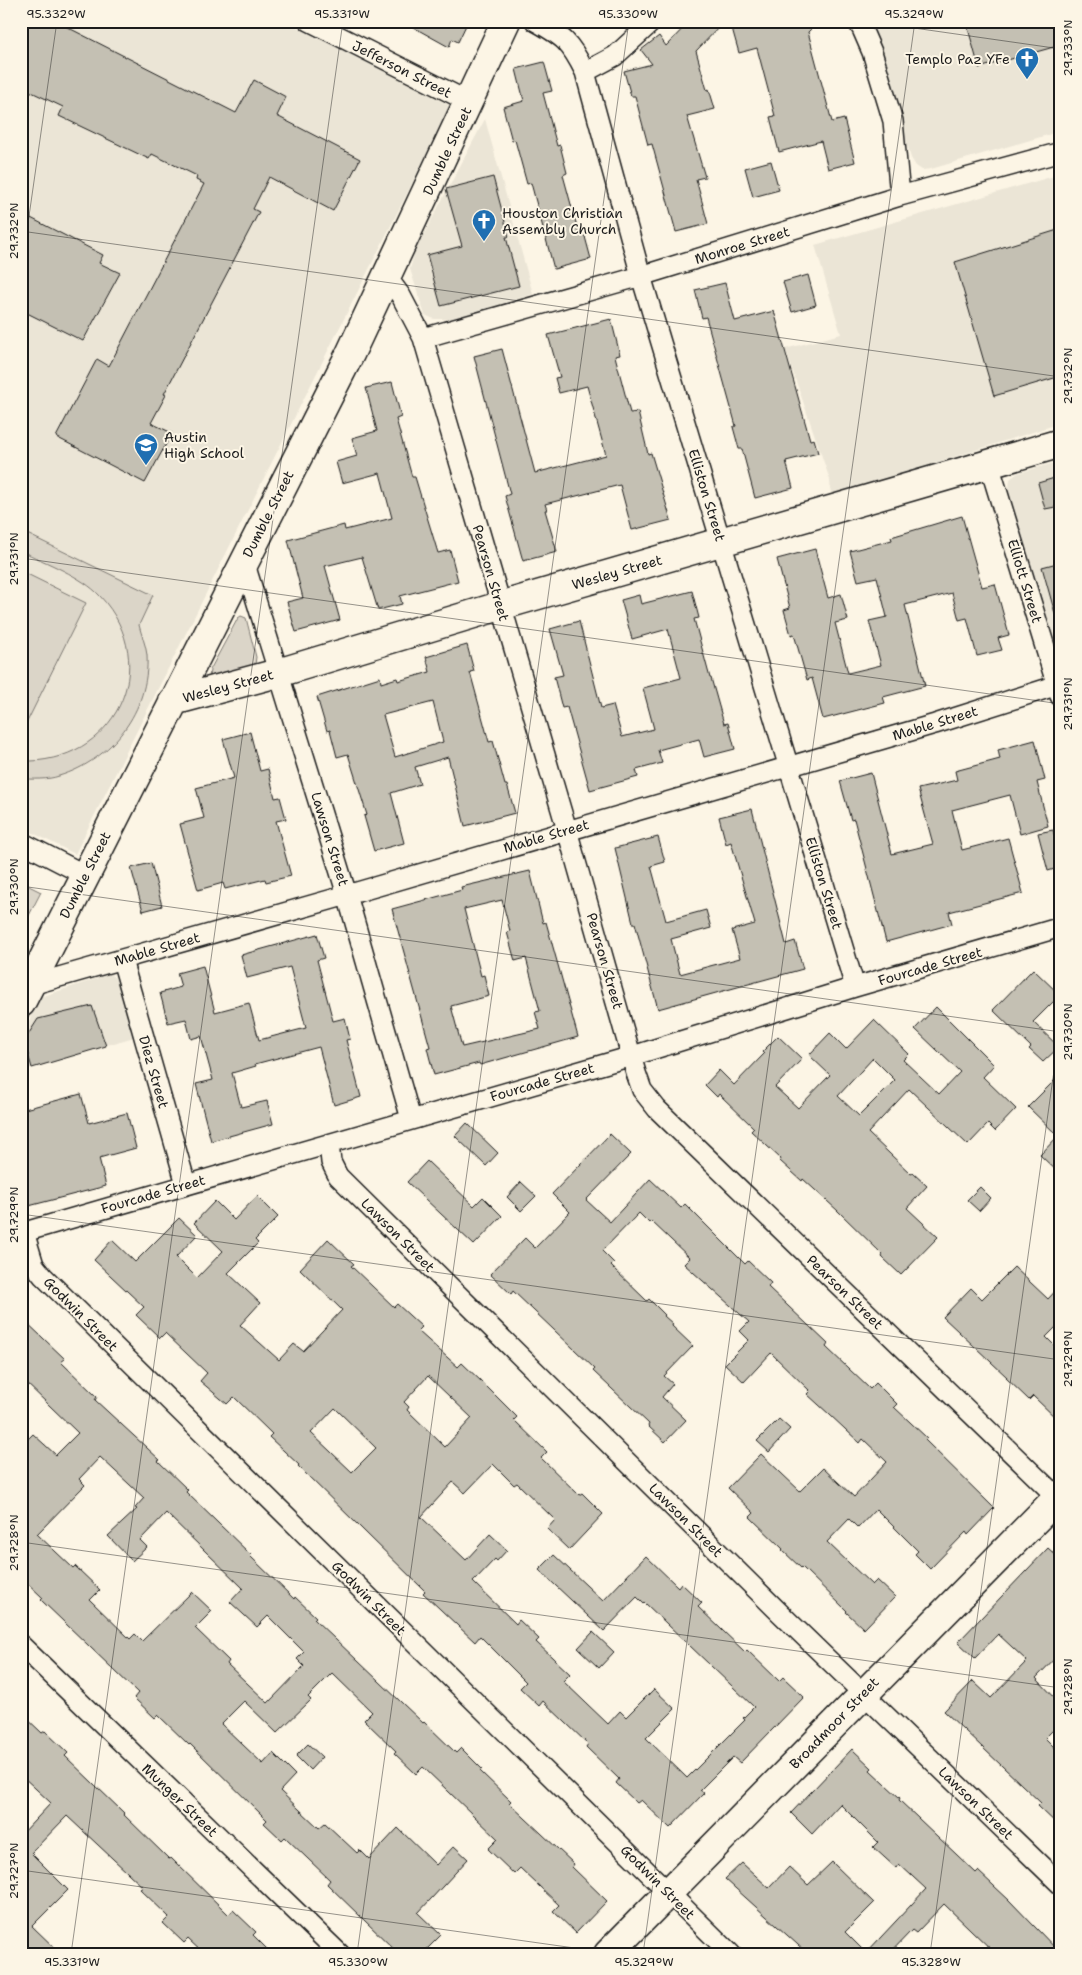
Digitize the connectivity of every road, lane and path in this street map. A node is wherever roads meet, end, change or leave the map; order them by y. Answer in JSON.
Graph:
{"nodes":[{"id":1,"x":309,"y":21,"type":"edge"},
{"id":2,"x":506,"y":21,"type":"edge"},
{"id":3,"x":535,"y":21,"type":"edge"},
{"id":4,"x":653,"y":21,"type":"edge"},
{"id":5,"x":857,"y":21,"type":"edge"},
{"id":6,"x":585,"y":72,"type":"junction"},
{"id":7,"x":469,"y":102,"type":"junction"},
{"id":8,"x":1061,"y":152,"type":"edge"},
{"id":9,"x":900,"y":196,"type":"junction"},
{"id":10,"x":641,"y":276,"type":"junction"},
{"id":11,"x":387,"y":277,"type":"junction"},
{"id":12,"x":423,"y":338,"type":"junction"},
{"id":13,"x":1061,"y":443,"type":"edge"},
{"id":14,"x":989,"y":464,"type":"junction"},
{"id":15,"x":721,"y":543,"type":"junction"},
{"id":16,"x":244,"y":561,"type":"junction"},
{"id":17,"x":500,"y":606,"type":"junction"},
{"id":18,"x":278,"y":673,"type":"junction"},
{"id":19,"x":1060,"y":689,"type":"edge"},
{"id":20,"x":173,"y":701,"type":"junction"},
{"id":21,"x":789,"y":766,"type":"junction"},
{"id":22,"x":567,"y":830,"type":"junction"},
{"id":23,"x":21,"y":842,"type":"edge"},
{"id":24,"x":85,"y":875,"type":"junction"},
{"id":25,"x":347,"y":895,"type":"junction"},
{"id":26,"x":1061,"y":927,"type":"edge"},
{"id":27,"x":122,"y":960,"type":"junction"},
{"id":28,"x":855,"y":988,"type":"junction"},
{"id":29,"x":26,"y":994,"type":"edge"},
{"id":30,"x":632,"y":1056,"type":"junction"},
{"id":31,"x":411,"y":1119,"type":"junction"},
{"id":32,"x":329,"y":1144,"type":"junction"},
{"id":33,"x":186,"y":1184,"type":"junction"},
{"id":34,"x":23,"y":1232,"type":"edge"},
{"id":35,"x":1060,"y":1497,"type":"edge"},
{"id":36,"x":21,"y":1645,"type":"edge"},
{"id":37,"x":863,"y":1693,"type":"junction"},
{"id":38,"x":1061,"y":1885,"type":"edge"},
{"id":39,"x":669,"y":1892,"type":"junction"},
{"id":40,"x":340,"y":1954,"type":"edge"},
{"id":41,"x":608,"y":1954,"type":"edge"},
{"id":42,"x":731,"y":1954,"type":"edge"}],
"edges":[{"from":1,"to":7,"type":"street","name":"Jefferson Street"},
{"from":2,"to":7,"type":"street","name":"Dumble Street"},
{"from":3,"to":6,"type":"street","name":"Elliston Street"},
{"from":4,"to":6,"type":"street"},
{"from":5,"to":9,"type":"street"},
{"from":6,"to":10,"type":"street","name":"Elliston Street"},
{"from":7,"to":11,"type":"street","name":"Dumble Street"},
{"from":8,"to":9,"type":"street","name":"Monroe Street"},
{"from":9,"to":10,"type":"street","name":"Monroe Street"},
{"from":10,"to":12,"type":"street","name":"Monroe Street"},
{"from":10,"to":15,"type":"street","name":"Elliston Street"},
{"from":11,"to":12,"type":"street","name":"Pearson Street"},
{"from":11,"to":16,"type":"street","name":"Dumble Street"},
{"from":12,"to":17,"type":"street","name":"Pearson Street"},
{"from":13,"to":14,"type":"street","name":"Wesley Street"},
{"from":14,"to":15,"type":"street","name":"Wesley Street"},
{"from":14,"to":19,"type":"street","name":"Elliott Street"},
{"from":15,"to":17,"type":"street","name":"Wesley Street"},
{"from":15,"to":21,"type":"street","name":"Elliston Street"},
{"from":16,"to":18,"type":"street","name":"Lawson Street"},
{"from":16,"to":20,"type":"street","name":"Dumble Street"},
{"from":17,"to":18,"type":"street","name":"Wesley Street"},
{"from":17,"to":22,"type":"street","name":"Pearson Street"},
{"from":18,"to":20,"type":"street","name":"Wesley Street"},
{"from":18,"to":25,"type":"street","name":"Lawson Street"},
{"from":19,"to":21,"type":"street","name":"Mable Street"},
{"from":20,"to":24,"type":"street","name":"Dumble Street"},
{"from":21,"to":22,"type":"street","name":"Mable Street"},
{"from":21,"to":28,"type":"street","name":"Elliston Street"},
{"from":22,"to":25,"type":"street","name":"Mable Street"},
{"from":22,"to":30,"type":"street","name":"Pearson Street"},
{"from":23,"to":24,"type":"street"},
{"from":24,"to":29,"type":"street","name":"Dumble Street"},
{"from":25,"to":27,"type":"street","name":"Mable Street"},
{"from":25,"to":31,"type":"street","name":"Lawson Street"},
{"from":26,"to":28,"type":"street","name":"Fourcade Street"},
{"from":27,"to":29,"type":"street","name":"Mable Street"},
{"from":27,"to":33,"type":"street","name":"Diez Street"},
{"from":28,"to":30,"type":"street","name":"Fourcade Street"},
{"from":30,"to":31,"type":"street","name":"Fourcade Street"},
{"from":30,"to":35,"type":"street","name":"Pearson Street"},
{"from":31,"to":32,"type":"street","name":"Fourcade Street"},
{"from":32,"to":33,"type":"street","name":"Fourcade Street"},
{"from":32,"to":37,"type":"street","name":"Lawson Street"},
{"from":33,"to":34,"type":"street","name":"Fourcade Street"},
{"from":34,"to":39,"type":"street","name":"Godwin Street"},
{"from":35,"to":37,"type":"street","name":"Broadmoor Street"},
{"from":36,"to":40,"type":"street","name":"Munger Street"},
{"from":37,"to":38,"type":"street","name":"Lawson Street"},
{"from":37,"to":39,"type":"street","name":"Broadmoor Street"},
{"from":39,"to":41,"type":"street","name":"Broadmoor Street"},
{"from":39,"to":42,"type":"street","name":"Godwin Street"}]}
